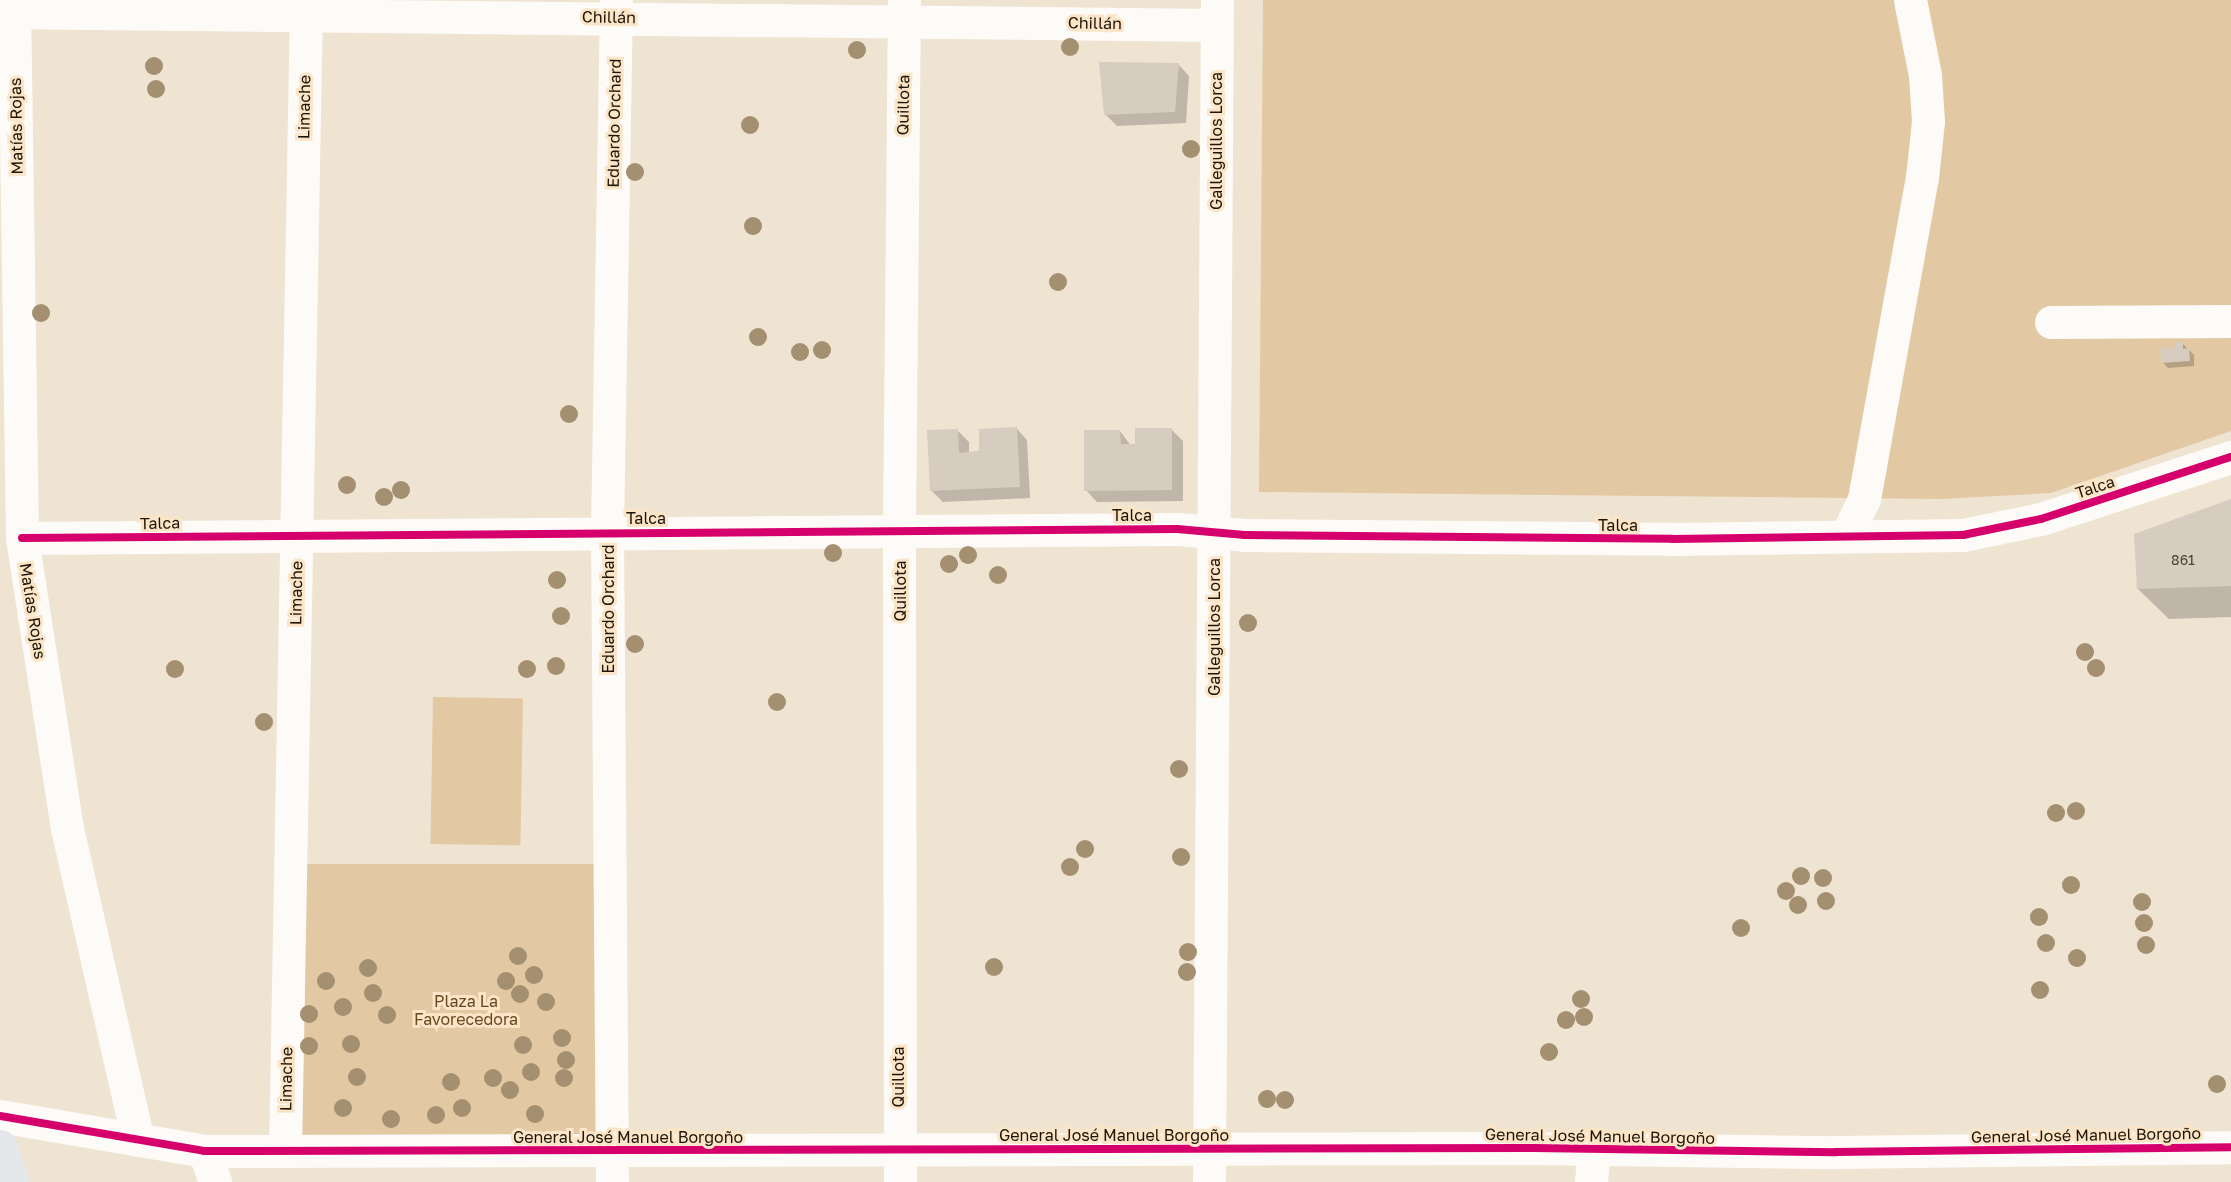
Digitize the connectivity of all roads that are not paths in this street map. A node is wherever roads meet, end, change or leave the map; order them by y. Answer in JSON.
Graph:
{"nodes":[{"id":1,"x":1910,"y":0,"type":"edge"},
{"id":2,"x":306,"y":7,"type":"edge"},
{"id":3,"x":9,"y":8,"type":"edge"},
{"id":4,"x":616,"y":9,"type":"edge"},
{"id":5,"x":904,"y":10,"type":"edge"},
{"id":6,"x":1217,"y":12,"type":"edge"},
{"id":7,"x":2231,"y":321,"type":"edge"},
{"id":8,"x":2051,"y":322,"type":"dead end"},
{"id":9,"x":2231,"y":457,"type":"edge"},
{"id":10,"x":899,"y":530,"type":"junction"},
{"id":11,"x":608,"y":532,"type":"junction"},
{"id":12,"x":1213,"y":533,"type":"junction"},
{"id":13,"x":297,"y":535,"type":"junction"},
{"id":14,"x":1846,"y":536,"type":"junction"},
{"id":15,"x":22,"y":538,"type":"junction"},
{"id":16,"x":0,"y":1116,"type":"edge"},
{"id":17,"x":138,"y":1140,"type":"junction"},
{"id":18,"x":0,"y":1146,"type":"edge"},
{"id":19,"x":2231,"y":1147,"type":"edge"},
{"id":20,"x":898,"y":1149,"type":"junction"},
{"id":21,"x":1207,"y":1149,"type":"junction"},
{"id":22,"x":1594,"y":1150,"type":"junction"},
{"id":23,"x":204,"y":1151,"type":"junction"},
{"id":24,"x":285,"y":1151,"type":"junction"},
{"id":25,"x":611,"y":1166,"type":"edge"},
{"id":26,"x":13,"y":1182,"type":"edge"},
{"id":27,"x":215,"y":1182,"type":"edge"},
{"id":28,"x":900,"y":1182,"type":"edge"},
{"id":29,"x":1209,"y":1182,"type":"edge"},
{"id":30,"x":1591,"y":1182,"type":"edge"}],
"edges":[{"from":1,"to":14,"type":"street"},
{"from":2,"to":3,"type":"street","name":"Chillán"},
{"from":2,"to":4,"type":"street","name":"Chillán"},
{"from":2,"to":13,"type":"street","name":"Limache"},
{"from":3,"to":15,"type":"street","name":"Matías Rojas"},
{"from":4,"to":5,"type":"street","name":"Chillán"},
{"from":4,"to":11,"type":"street","name":"Eduardo Orchard"},
{"from":5,"to":6,"type":"street","name":"Chillán"},
{"from":5,"to":10,"type":"street","name":"Quillota"},
{"from":6,"to":12,"type":"street","name":"Galleguillos Lorca"},
{"from":7,"to":8,"type":"street"},
{"from":9,"to":14,"type":"street","name":"Talca"},
{"from":10,"to":11,"type":"street","name":"Talca"},
{"from":10,"to":12,"type":"street","name":"Talca"},
{"from":10,"to":20,"type":"street","name":"Quillota"},
{"from":11,"to":13,"type":"street","name":"Talca"},
{"from":11,"to":25,"type":"street","name":"Eduardo Orchard"},
{"from":12,"to":14,"type":"street","name":"Talca"},
{"from":12,"to":21,"type":"street","name":"Galleguillos Lorca"},
{"from":13,"to":15,"type":"street","name":"Talca"},
{"from":13,"to":24,"type":"street","name":"Limache"},
{"from":15,"to":17,"type":"street","name":"Matías Rojas"},
{"from":16,"to":17,"type":"street","name":"General José Manuel Borgoño"},
{"from":17,"to":23,"type":"street","name":"General José Manuel Borgoño"},
{"from":18,"to":26,"type":"main road"},
{"from":19,"to":22,"type":"street","name":"General José Manuel Borgoño"},
{"from":20,"to":21,"type":"street","name":"General José Manuel Borgoño"},
{"from":20,"to":25,"type":"street","name":"General José Manuel Borgoño"},
{"from":20,"to":28,"type":"street","name":"Quillota"},
{"from":21,"to":22,"type":"street","name":"General José Manuel Borgoño"},
{"from":21,"to":29,"type":"street","name":"Galleguillos Lorca"},
{"from":22,"to":30,"type":"street"},
{"from":23,"to":24,"type":"street","name":"General José Manuel Borgoño"},
{"from":23,"to":27,"type":"street"},
{"from":24,"to":25,"type":"street","name":"General José Manuel Borgoño"}]}
